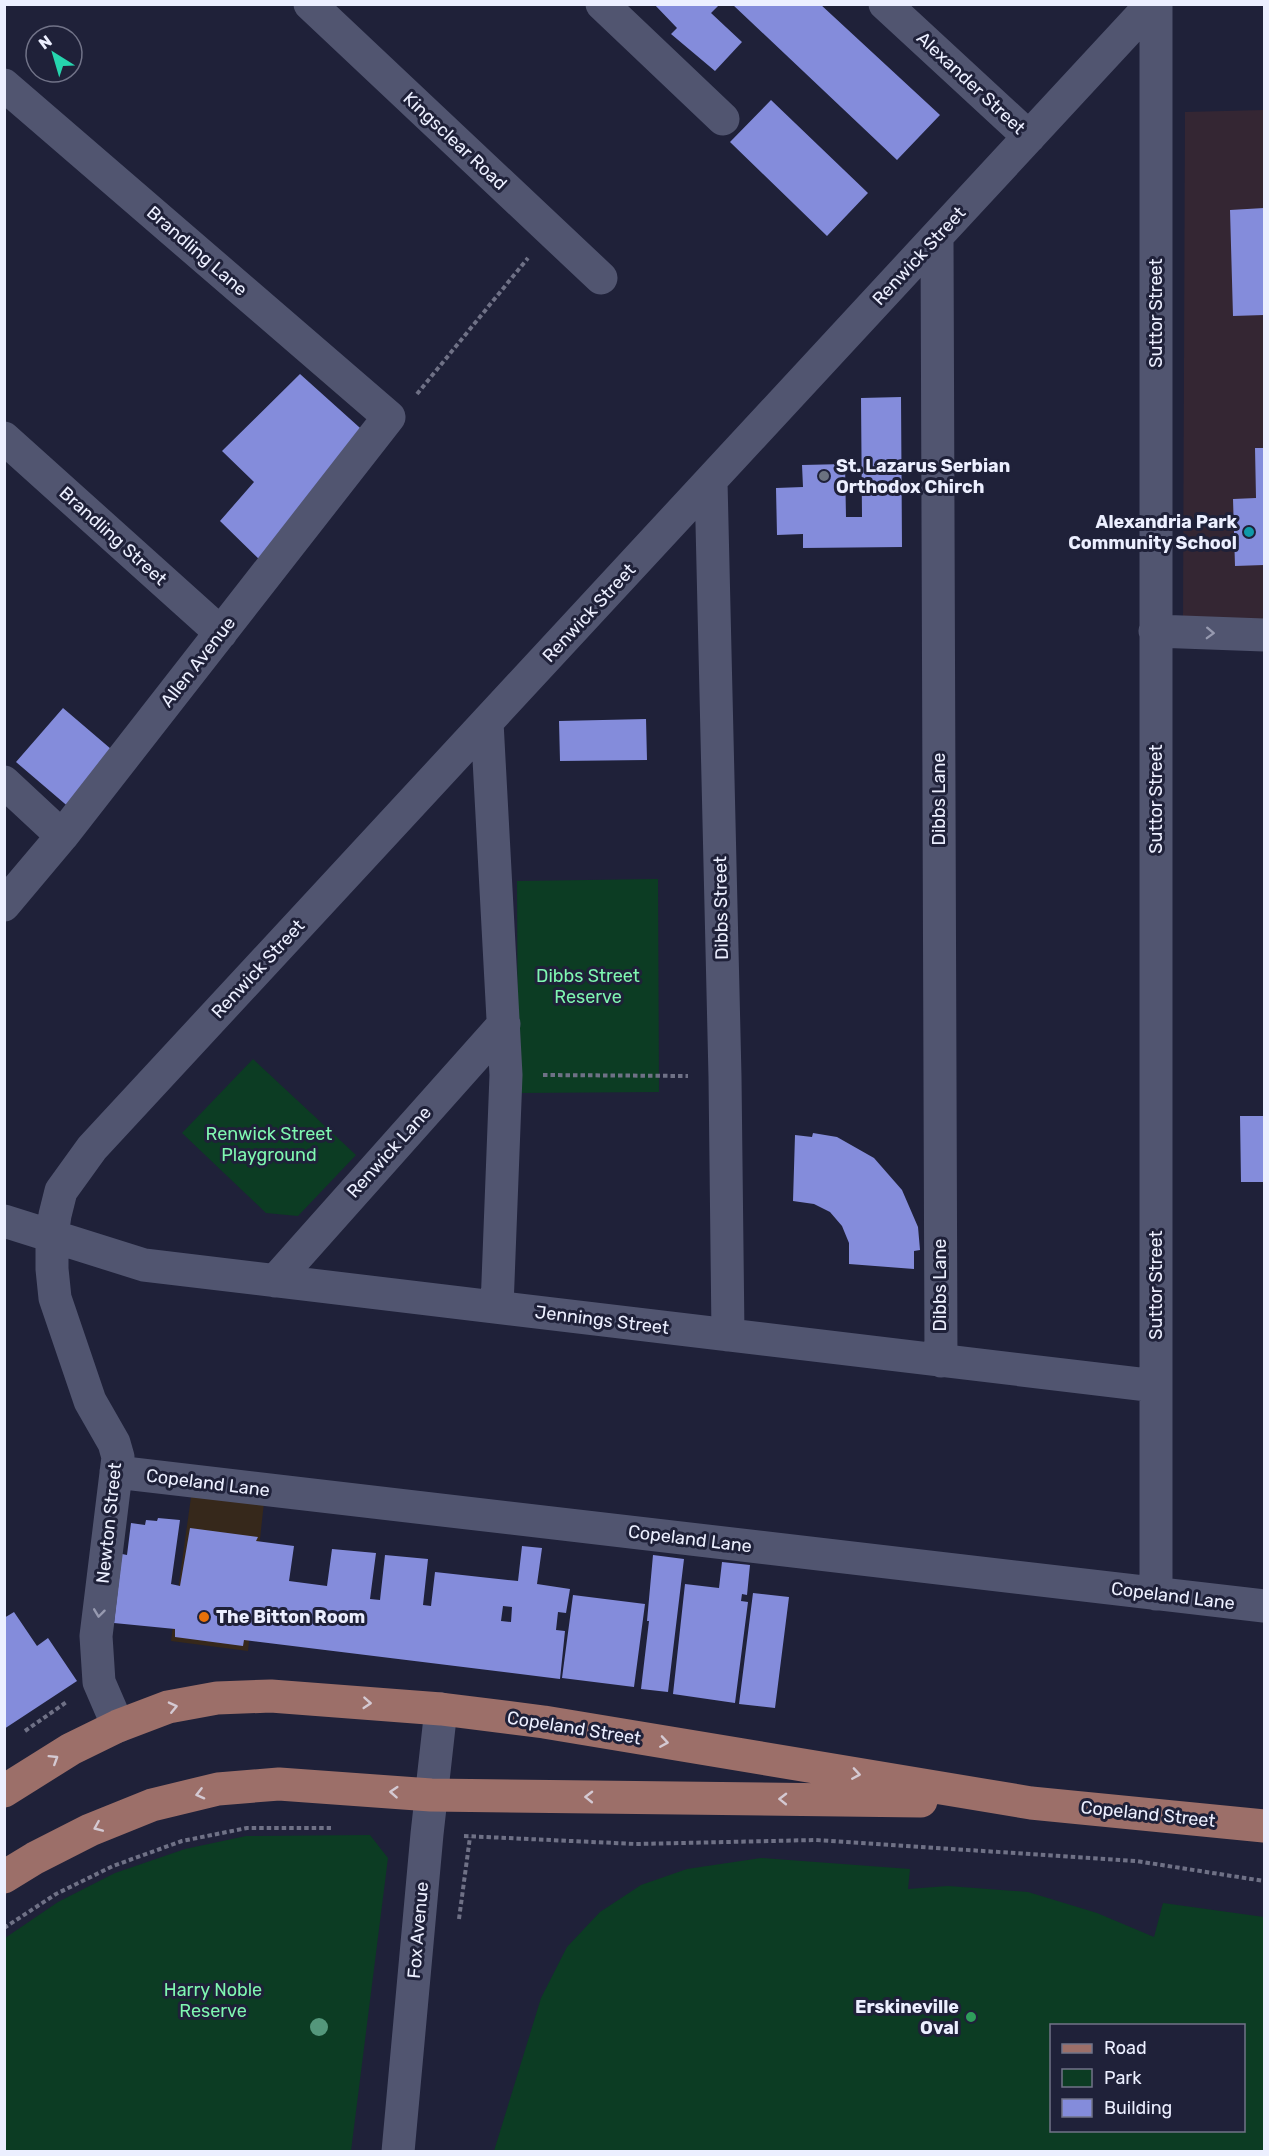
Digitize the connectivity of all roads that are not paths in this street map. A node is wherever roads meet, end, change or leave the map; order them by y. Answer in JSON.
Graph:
{"nodes":[{"id":1,"x":310,"y":4,"type":"edge"},
{"id":2,"x":602,"y":4,"type":"edge"},
{"id":3,"x":885,"y":4,"type":"edge"},
{"id":4,"x":1154,"y":4,"type":"edge"},
{"id":5,"x":4,"y":85,"type":"edge"},
{"id":6,"x":723,"y":119,"type":"dead end"},
{"id":7,"x":1029,"y":137,"type":"junction"},
{"id":8,"x":937,"y":237,"type":"junction"},
{"id":9,"x":601,"y":278,"type":"dead end"},
{"id":10,"x":389,"y":417,"type":"joint"},
{"id":11,"x":4,"y":438,"type":"edge"},
{"id":12,"x":711,"y":481,"type":"junction"},
{"id":13,"x":1155,"y":631,"type":"junction"},
{"id":14,"x":221,"y":633,"type":"junction"},
{"id":15,"x":1264,"y":635,"type":"edge"},
{"id":16,"x":487,"y":722,"type":"junction"},
{"id":17,"x":4,"y":782,"type":"edge"},
{"id":18,"x":62,"y":836,"type":"junction"},
{"id":19,"x":4,"y":905,"type":"edge"},
{"id":20,"x":504,"y":1024,"type":"junction"},
{"id":21,"x":4,"y":1221,"type":"edge"},
{"id":22,"x":52,"y":1236,"type":"junction"},
{"id":23,"x":275,"y":1281,"type":"junction"},
{"id":24,"x":497,"y":1307,"type":"junction"},
{"id":25,"x":728,"y":1335,"type":"junction"},
{"id":26,"x":941,"y":1361,"type":"junction"},
{"id":27,"x":1156,"y":1386,"type":"junction"},
{"id":28,"x":116,"y":1472,"type":"junction"},
{"id":29,"x":1156,"y":1594,"type":"junction"},
{"id":30,"x":1264,"y":1606,"type":"edge"},
{"id":31,"x":441,"y":1708,"type":"junction"},
{"id":32,"x":118,"y":1726,"type":"junction"},
{"id":33,"x":4,"y":1791,"type":"edge"},
{"id":34,"x":431,"y":1795,"type":"junction"},
{"id":35,"x":1031,"y":1803,"type":"junction"},
{"id":36,"x":1264,"y":1826,"type":"edge"},
{"id":37,"x":4,"y":1877,"type":"edge"},
{"id":38,"x":398,"y":2151,"type":"edge"}],
"edges":[{"from":1,"to":9,"type":"street","name":"Kingsclear Road"},
{"from":2,"to":6,"type":"street"},
{"from":3,"to":7,"type":"street","name":"Alexander Street"},
{"from":4,"to":7,"type":"street","name":"Renwick Street"},
{"from":4,"to":13,"type":"street","name":"Suttor Street"},
{"from":5,"to":10,"type":"street","name":"Brandling Lane"},
{"from":7,"to":8,"type":"street","name":"Renwick Street"},
{"from":8,"to":12,"type":"street","name":"Renwick Street"},
{"from":8,"to":26,"type":"street","name":"Dibbs Lane"},
{"from":10,"to":14,"type":"street","name":"Allen Avenue"},
{"from":11,"to":14,"type":"street","name":"Brandling Street"},
{"from":12,"to":16,"type":"street","name":"Renwick Street"},
{"from":12,"to":25,"type":"street","name":"Dibbs Street"},
{"from":13,"to":15,"type":"street","one_way":true},
{"from":13,"to":27,"type":"street","name":"Suttor Street"},
{"from":14,"to":18,"type":"street","name":"Allen Avenue"},
{"from":16,"to":20,"type":"street"},
{"from":16,"to":22,"type":"street","name":"Renwick Street"},
{"from":17,"to":18,"type":"street"},
{"from":18,"to":19,"type":"street","name":"Allen Avenue"},
{"from":20,"to":23,"type":"street","name":"Renwick Lane"},
{"from":20,"to":24,"type":"street"},
{"from":21,"to":22,"type":"street"},
{"from":22,"to":23,"type":"street","name":"Jennings Street"},
{"from":22,"to":28,"type":"street","name":"Newton Street"},
{"from":23,"to":24,"type":"street","name":"Jennings Street"},
{"from":24,"to":25,"type":"street","name":"Jennings Street"},
{"from":25,"to":26,"type":"street","name":"Jennings Street"},
{"from":26,"to":27,"type":"street","name":"Jennings Street"},
{"from":27,"to":29,"type":"street","name":"Suttor Street"},
{"from":28,"to":29,"type":"street","name":"Copeland Lane"},
{"from":28,"to":32,"type":"street","name":"Newton Street","one_way":true},
{"from":29,"to":30,"type":"street","name":"Copeland Lane"},
{"from":32,"to":31,"type":"main road","name":"Copeland Street","one_way":true},
{"from":31,"to":34,"type":"street","name":"Fox Avenue"},
{"from":31,"to":35,"type":"main road","name":"Copeland Street","one_way":true},
{"from":33,"to":32,"type":"main road","name":"Copeland Street","one_way":true},
{"from":35,"to":34,"type":"main road","name":"Copeland Street","one_way":true},
{"from":34,"to":37,"type":"main road","name":"Copeland Street","one_way":true},
{"from":34,"to":38,"type":"street","name":"Fox Avenue"},
{"from":35,"to":36,"type":"main road","name":"Copeland Street"}]}
